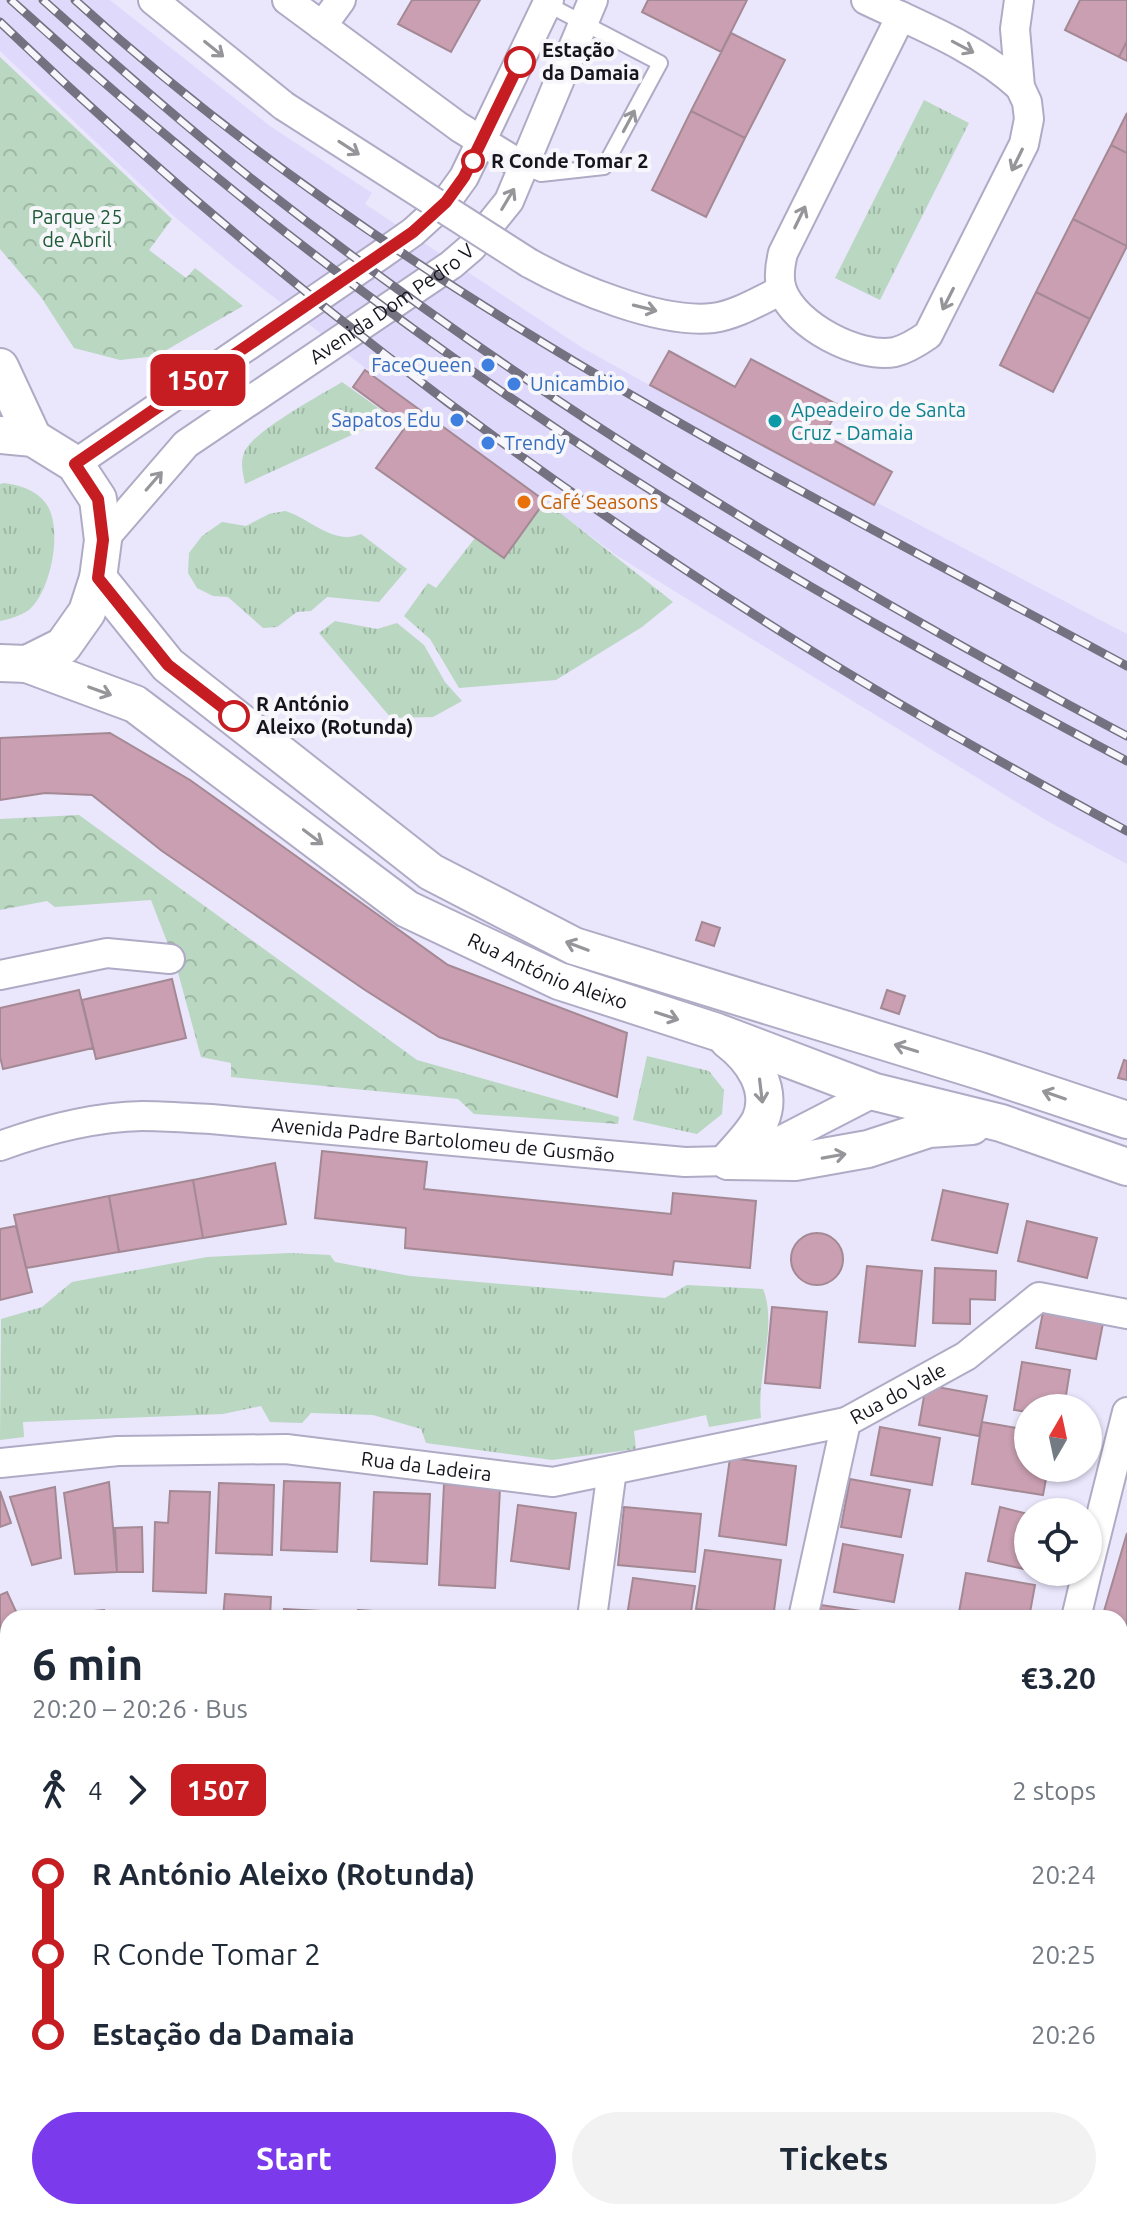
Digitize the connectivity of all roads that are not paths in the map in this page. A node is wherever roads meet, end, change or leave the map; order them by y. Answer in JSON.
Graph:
{"nodes":[{"id":1,"x":153,"y":0,"type":"edge"},
{"id":2,"x":287,"y":0,"type":"edge"},
{"id":3,"x":341,"y":0,"type":"edge"},
{"id":4,"x":866,"y":0,"type":"edge"},
{"id":5,"x":1019,"y":0,"type":"edge"},
{"id":6,"x":548,"y":2,"type":"edge"},
{"id":7,"x":588,"y":11,"type":"edge"},
{"id":8,"x":901,"y":16,"type":"junction"},
{"id":9,"x":322,"y":26,"type":"junction"},
{"id":10,"x":1020,"y":87,"type":"junction"},
{"id":11,"x":482,"y":142,"type":"junction"},
{"id":12,"x":524,"y":167,"type":"junction"},
{"id":13,"x":782,"y":290,"type":"junction"},
{"id":14,"x":0,"y":367,"type":"edge"},
{"id":15,"x":16,"y":437,"type":"edge"},
{"id":16,"x":75,"y":464,"type":"junction"},
{"id":17,"x":103,"y":540,"type":"junction"},
{"id":18,"x":98,"y":578,"type":"junction"},
{"id":19,"x":13,"y":664,"type":"edge"},
{"id":20,"x":170,"y":959,"type":"dead end"},
{"id":21,"x":0,"y":975,"type":"edge"},
{"id":22,"x":717,"y":1032,"type":"junction"},
{"id":23,"x":980,"y":1071,"type":"junction"},
{"id":24,"x":875,"y":1092,"type":"junction"},
{"id":25,"x":1127,"y":1120,"type":"edge"},
{"id":26,"x":1001,"y":1123,"type":"junction"},
{"id":27,"x":0,"y":1146,"type":"edge"},
{"id":28,"x":728,"y":1161,"type":"junction"},
{"id":29,"x":1127,"y":1167,"type":"edge"},
{"id":30,"x":1127,"y":1314,"type":"edge"},
{"id":31,"x":1127,"y":1412,"type":"edge"},
{"id":32,"x":846,"y":1422,"type":"junction"},
{"id":33,"x":0,"y":1463,"type":"edge"},
{"id":34,"x":612,"y":1470,"type":"junction"},
{"id":35,"x":1119,"y":1480,"type":"edge"},
{"id":36,"x":1102,"y":1529,"type":"edge"},
{"id":37,"x":1084,"y":1586,"type":"edge"},
{"id":38,"x":593,"y":1610,"type":"edge"},
{"id":39,"x":805,"y":1610,"type":"edge"},
{"id":40,"x":1078,"y":1610,"type":"edge"}],
"edges":[{"from":1,"to":13,"type":"street","one_way":true,"bridge":true},
{"from":2,"to":9,"type":"street"},
{"from":3,"to":9,"type":"street"},
{"from":4,"to":8,"type":"street"},
{"from":5,"to":10,"type":"street"},
{"from":6,"to":7,"type":"lane"},
{"from":6,"to":11,"type":"street"},
{"from":7,"to":12,"type":"street","name":"Avenida Dom Pedro V"},
{"from":12,"to":7,"type":"lane","one_way":true},
{"from":8,"to":10,"type":"street","one_way":true},
{"from":13,"to":8,"type":"street","one_way":true},
{"from":9,"to":11,"type":"street"},
{"from":10,"to":13,"type":"street","one_way":true},
{"from":11,"to":12,"type":"street"},
{"from":11,"to":16,"type":"street"},
{"from":17,"to":12,"type":"street","name":"Avenida Dom Pedro V","one_way":true},
{"from":14,"to":15,"type":"street"},
{"from":15,"to":16,"type":"street"},
{"from":16,"to":17,"type":"street"},
{"from":17,"to":18,"type":"street"},
{"from":18,"to":19,"type":"street"},
{"from":23,"to":18,"type":"street","name":"Rua António Aleixo","one_way":true},
{"from":19,"to":22,"type":"street","name":"Rua António Aleixo","one_way":true},
{"from":20,"to":21,"type":"street"},
{"from":22,"to":24,"type":"street","name":"Rua António Aleixo"},
{"from":22,"to":28,"type":"street","one_way":true},
{"from":23,"to":24,"type":"street"},
{"from":25,"to":23,"type":"street","name":"Rua António Aleixo","one_way":true},
{"from":24,"to":26,"type":"street","name":"Rua António Aleixo"},
{"from":24,"to":28,"type":"street","name":"Avenida Padre Bartolomeu de Gusmão"},
{"from":28,"to":26,"type":"street","one_way":true},
{"from":26,"to":29,"type":"street","name":"Rua António Aleixo"},
{"from":27,"to":28,"type":"street","name":"Avenida Padre Bartolomeu de Gusmão"},
{"from":30,"to":32,"type":"street","name":"Rua do Vale"},
{"from":31,"to":35,"type":"street"},
{"from":32,"to":34,"type":"street","name":"Rua da Ladeira"},
{"from":32,"to":39,"type":"street","name":"Rua do Vale"},
{"from":33,"to":34,"type":"street","name":"Rua da Ladeira"},
{"from":34,"to":38,"type":"street"},
{"from":35,"to":36,"type":"street"},
{"from":37,"to":40,"type":"street"}]}
